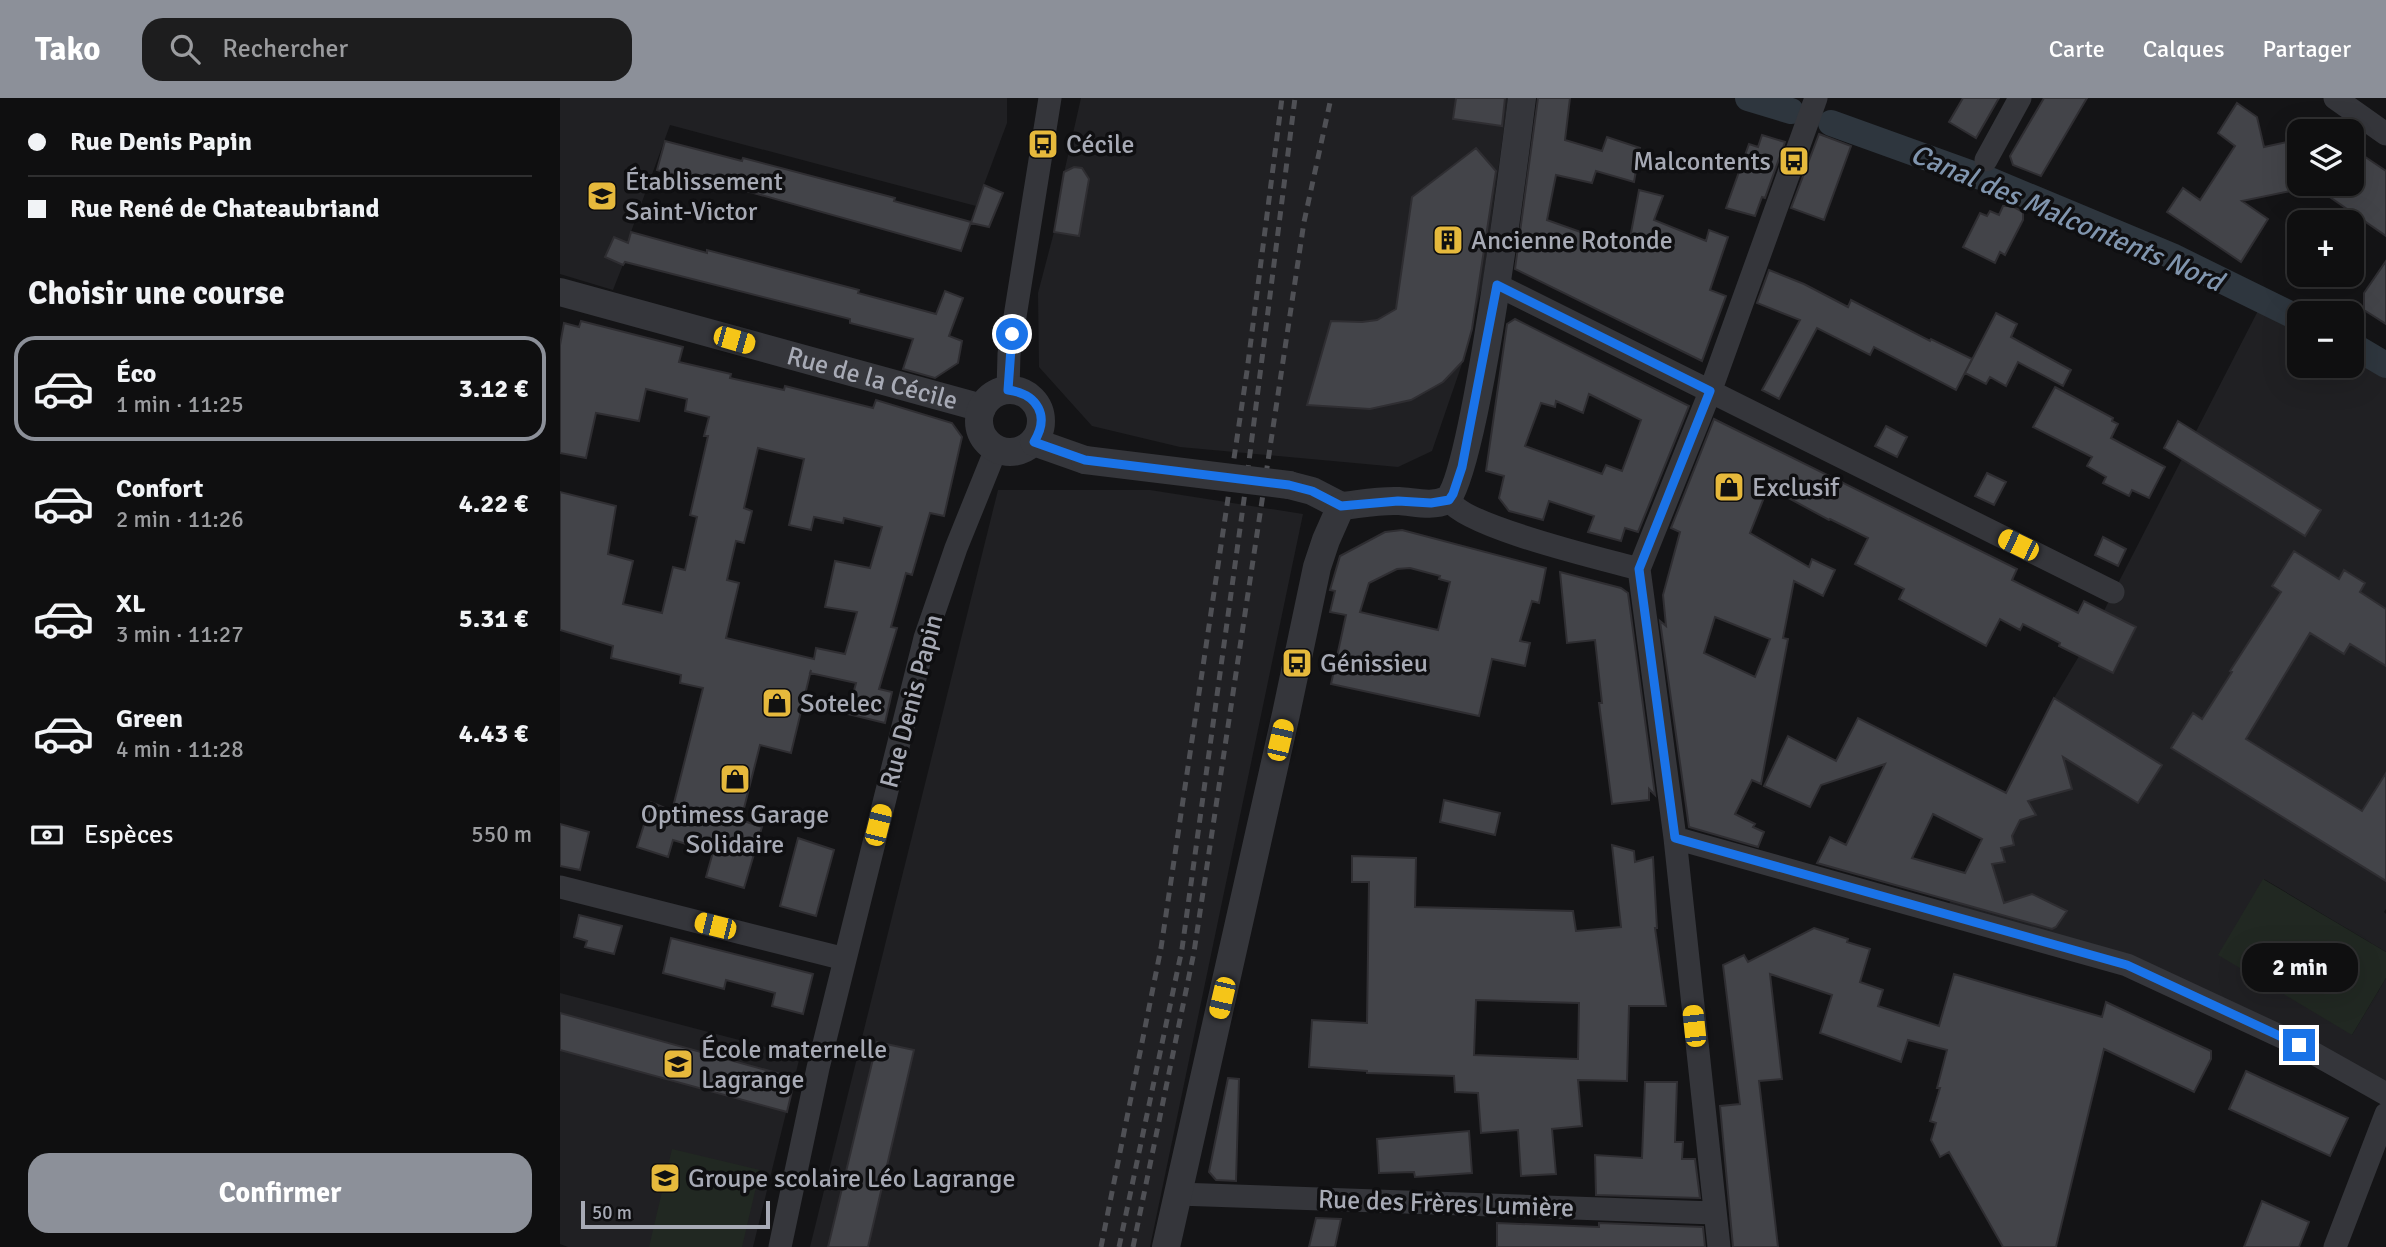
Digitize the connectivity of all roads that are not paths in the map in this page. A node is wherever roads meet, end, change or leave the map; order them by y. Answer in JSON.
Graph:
{"nodes":[{"id":1,"x":1049,"y":98,"type":"edge"},
{"id":2,"x":1522,"y":98,"type":"edge"},
{"id":3,"x":1816,"y":98,"type":"edge"},
{"id":4,"x":2020,"y":98,"type":"edge"},
{"id":5,"x":2335,"y":98,"type":"edge"},
{"id":6,"x":2386,"y":134,"type":"edge"},
{"id":7,"x":1986,"y":160,"type":"dead end"},
{"id":8,"x":1497,"y":285,"type":"junction"},
{"id":9,"x":560,"y":292,"type":"edge"},
{"id":10,"x":1008,"y":390,"type":"junction"},
{"id":11,"x":1710,"y":391,"type":"junction"},
{"id":12,"x":982,"y":408,"type":"junction"},
{"id":13,"x":1034,"y":442,"type":"junction"},
{"id":14,"x":996,"y":449,"type":"junction"},
{"id":15,"x":1449,"y":500,"type":"junction"},
{"id":16,"x":1341,"y":506,"type":"junction"},
{"id":17,"x":1639,"y":569,"type":"junction"},
{"id":18,"x":2113,"y":592,"type":"dead end"},
{"id":19,"x":1675,"y":838,"type":"junction"},
{"id":20,"x":560,"y":887,"type":"edge"},
{"id":21,"x":845,"y":959,"type":"junction"},
{"id":22,"x":2386,"y":1094,"type":"edge"},
{"id":23,"x":2386,"y":1114,"type":"edge"},
{"id":24,"x":1178,"y":1194,"type":"junction"},
{"id":25,"x":1714,"y":1213,"type":"junction"},
{"id":26,"x":780,"y":1247,"type":"edge"},
{"id":27,"x":1166,"y":1247,"type":"edge"},
{"id":28,"x":1719,"y":1247,"type":"edge"},
{"id":29,"x":2335,"y":1247,"type":"edge"}],
"edges":[{"from":1,"to":10,"type":"street"},
{"from":2,"to":8,"type":"street"},
{"from":3,"to":11,"type":"street"},
{"from":4,"to":7,"type":"street"},
{"from":5,"to":6,"type":"street"},
{"from":8,"to":11,"type":"street"},
{"from":8,"to":15,"type":"street"},
{"from":9,"to":12,"type":"street","name":"Rue de la Cécile"},
{"from":10,"to":12,"type":"street"},
{"from":10,"to":13,"type":"street"},
{"from":11,"to":17,"type":"street"},
{"from":11,"to":18,"type":"street"},
{"from":12,"to":14,"type":"street"},
{"from":13,"to":14,"type":"street"},
{"from":13,"to":16,"type":"street","bridge":true},
{"from":14,"to":21,"type":"street","name":"Rue Denis Papin"},
{"from":15,"to":16,"type":"street"},
{"from":15,"to":17,"type":"street"},
{"from":16,"to":24,"type":"street"},
{"from":17,"to":19,"type":"street"},
{"from":19,"to":22,"type":"street"},
{"from":19,"to":25,"type":"street"},
{"from":20,"to":21,"type":"street"},
{"from":21,"to":26,"type":"street","name":"Rue Denis Papin"},
{"from":23,"to":29,"type":"street"},
{"from":24,"to":25,"type":"street","name":"Rue des Frères Lumière"},
{"from":24,"to":27,"type":"street"},
{"from":25,"to":28,"type":"street"}]}
